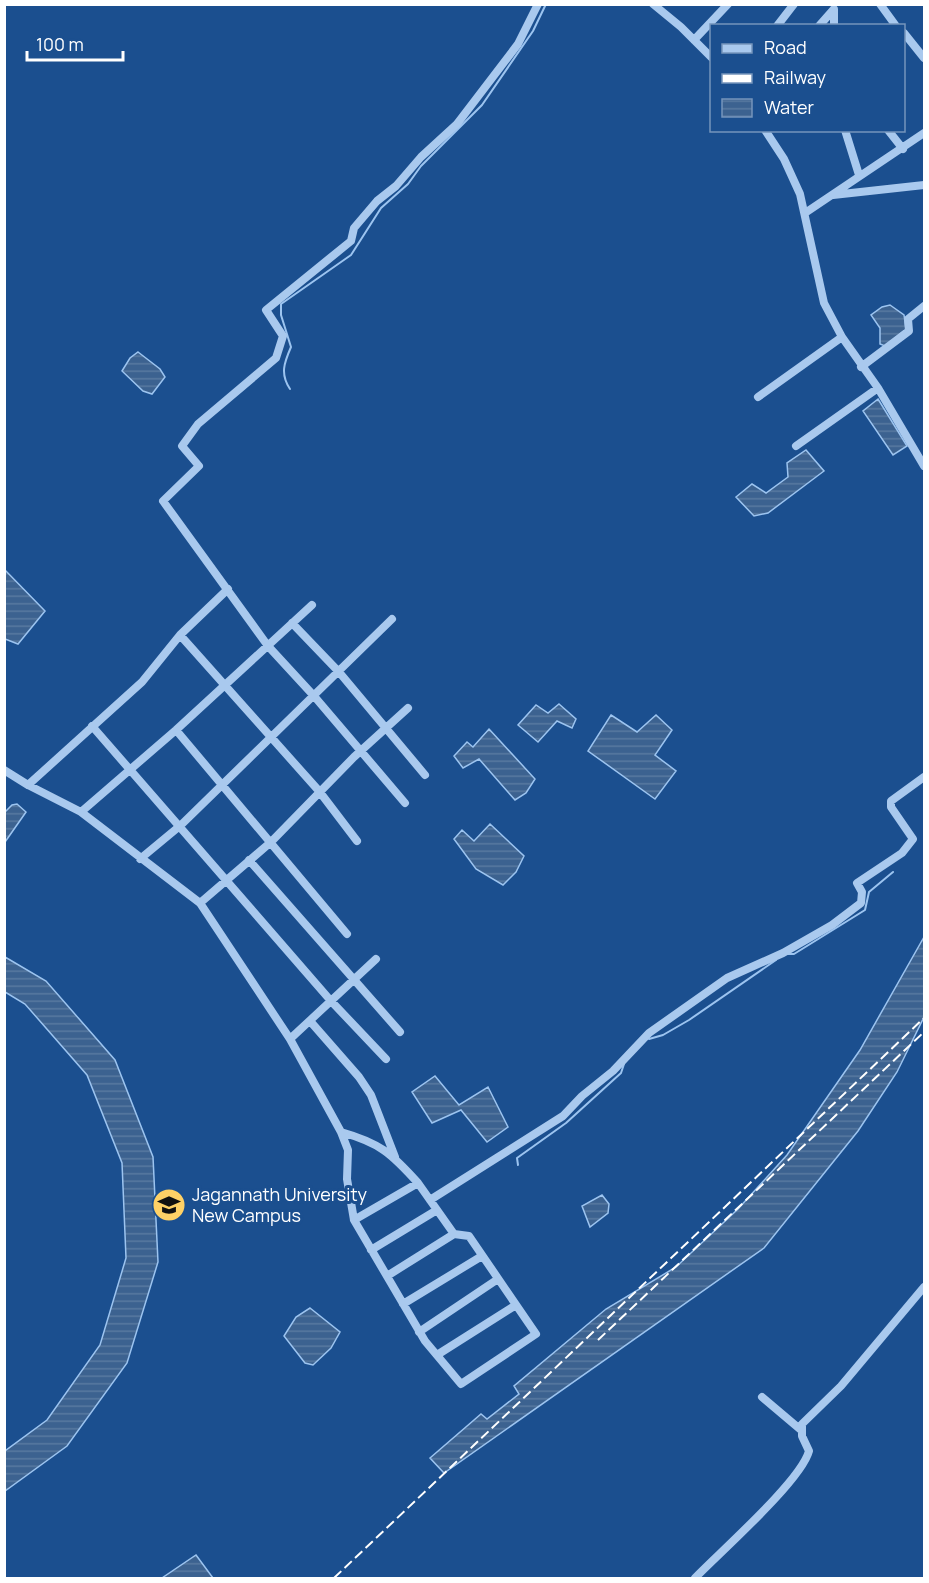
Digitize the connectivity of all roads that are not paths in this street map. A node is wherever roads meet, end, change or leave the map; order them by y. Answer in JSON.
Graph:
{"nodes":[{"id":1,"x":538,"y":4,"type":"edge"},
{"id":2,"x":653,"y":4,"type":"edge"},
{"id":3,"x":728,"y":4,"type":"edge"},
{"id":4,"x":794,"y":4,"type":"edge"},
{"id":5,"x":880,"y":4,"type":"edge"},
{"id":6,"x":830,"y":7,"type":"edge"},
{"id":7,"x":779,"y":24,"type":"edge"},
{"id":8,"x":820,"y":24,"type":"edge"},
{"id":9,"x":834,"y":24,"type":"edge"},
{"id":10,"x":895,"y":24,"type":"edge"},
{"id":11,"x":905,"y":35,"type":"edge"},
{"id":12,"x":694,"y":40,"type":"junction"},
{"id":13,"x":710,"y":57,"type":"edge"},
{"id":14,"x":924,"y":58,"type":"edge"},
{"id":15,"x":766,"y":132,"type":"edge"},
{"id":16,"x":846,"y":132,"type":"edge"},
{"id":17,"x":890,"y":132,"type":"edge"},
{"id":18,"x":924,"y":133,"type":"edge"},
{"id":19,"x":903,"y":149,"type":"junction"},
{"id":20,"x":859,"y":175,"type":"junction"},
{"id":21,"x":924,"y":185,"type":"edge"},
{"id":22,"x":831,"y":195,"type":"junction"},
{"id":23,"x":805,"y":213,"type":"junction"},
{"id":24,"x":924,"y":306,"type":"edge"},
{"id":25,"x":842,"y":337,"type":"junction"},
{"id":26,"x":861,"y":367,"type":"junction"},
{"id":27,"x":878,"y":388,"type":"junction"},
{"id":28,"x":758,"y":396,"type":"dead end"},
{"id":29,"x":796,"y":446,"type":"dead end"},
{"id":30,"x":924,"y":466,"type":"edge"},
{"id":31,"x":228,"y":589,"type":"junction"},
{"id":32,"x":312,"y":605,"type":"dead end"},
{"id":33,"x":392,"y":619,"type":"dead end"},
{"id":34,"x":292,"y":623,"type":"junction"},
{"id":35,"x":180,"y":635,"type":"junction"},
{"id":36,"x":267,"y":646,"type":"junction"},
{"id":37,"x":339,"y":672,"type":"junction"},
{"id":38,"x":224,"y":686,"type":"junction"},
{"id":39,"x":314,"y":696,"type":"junction"},
{"id":40,"x":408,"y":708,"type":"dead end"},
{"id":41,"x":92,"y":726,"type":"junction"},
{"id":42,"x":386,"y":728,"type":"junction"},
{"id":43,"x":176,"y":730,"type":"junction"},
{"id":44,"x":270,"y":739,"type":"junction"},
{"id":45,"x":360,"y":751,"type":"junction"},
{"id":46,"x":130,"y":767,"type":"junction"},
{"id":47,"x":4,"y":770,"type":"edge"},
{"id":48,"x":425,"y":775,"type":"dead end"},
{"id":49,"x":924,"y":777,"type":"edge"},
{"id":50,"x":28,"y":786,"type":"junction"},
{"id":51,"x":222,"y":786,"type":"junction"},
{"id":52,"x":319,"y":791,"type":"junction"},
{"id":53,"x":405,"y":803,"type":"dead end"},
{"id":54,"x":81,"y":812,"type":"junction"},
{"id":55,"x":181,"y":825,"type":"junction"},
{"id":56,"x":357,"y":841,"type":"dead end"},
{"id":57,"x":271,"y":842,"type":"junction"},
{"id":58,"x":140,"y":859,"type":"junction"},
{"id":59,"x":249,"y":860,"type":"junction"},
{"id":60,"x":225,"y":881,"type":"junction"},
{"id":61,"x":200,"y":903,"type":"junction"},
{"id":62,"x":347,"y":934,"type":"dead end"},
{"id":63,"x":376,"y":959,"type":"dead end"},
{"id":64,"x":355,"y":979,"type":"junction"},
{"id":65,"x":331,"y":1001,"type":"junction"},
{"id":66,"x":310,"y":1021,"type":"junction"},
{"id":67,"x":400,"y":1032,"type":"dead end"},
{"id":68,"x":290,"y":1039,"type":"junction"},
{"id":69,"x":386,"y":1059,"type":"dead end"},
{"id":70,"x":340,"y":1132,"type":"junction"},
{"id":71,"x":395,"y":1158,"type":"junction"},
{"id":72,"x":418,"y":1183,"type":"junction"},
{"id":73,"x":430,"y":1200,"type":"junction"},
{"id":74,"x":437,"y":1210,"type":"junction"},
{"id":75,"x":354,"y":1220,"type":"junction"},
{"id":76,"x":454,"y":1234,"type":"junction"},
{"id":77,"x":371,"y":1250,"type":"junction"},
{"id":78,"x":482,"y":1256,"type":"junction"},
{"id":79,"x":387,"y":1276,"type":"junction"},
{"id":80,"x":498,"y":1279,"type":"junction"},
{"id":81,"x":924,"y":1287,"type":"edge"},
{"id":82,"x":403,"y":1304,"type":"junction"},
{"id":83,"x":516,"y":1305,"type":"junction"},
{"id":84,"x":419,"y":1332,"type":"junction"},
{"id":85,"x":437,"y":1355,"type":"junction"},
{"id":86,"x":762,"y":1397,"type":"dead end"},
{"id":87,"x":801,"y":1430,"type":"junction"},
{"id":88,"x":695,"y":1578,"type":"edge"}],
"edges":[{"from":1,"to":31,"type":"street"},
{"from":2,"to":12,"type":"street"},
{"from":3,"to":12,"type":"street"},
{"from":4,"to":7,"type":"street"},
{"from":5,"to":10,"type":"street"},
{"from":6,"to":8,"type":"street"},
{"from":6,"to":9,"type":"street"},
{"from":11,"to":14,"type":"street"},
{"from":12,"to":13,"type":"street"},
{"from":15,"to":23,"type":"street"},
{"from":16,"to":20,"type":"street"},
{"from":17,"to":19,"type":"street"},
{"from":18,"to":19,"type":"street"},
{"from":19,"to":20,"type":"street"},
{"from":20,"to":22,"type":"street"},
{"from":21,"to":22,"type":"street"},
{"from":22,"to":23,"type":"street"},
{"from":23,"to":25,"type":"street"},
{"from":24,"to":26,"type":"street"},
{"from":25,"to":26,"type":"street"},
{"from":25,"to":28,"type":"street"},
{"from":26,"to":27,"type":"street"},
{"from":27,"to":29,"type":"street"},
{"from":27,"to":30,"type":"street"},
{"from":31,"to":35,"type":"street"},
{"from":31,"to":36,"type":"street"},
{"from":32,"to":34,"type":"street"},
{"from":33,"to":37,"type":"street"},
{"from":34,"to":36,"type":"street"},
{"from":34,"to":37,"type":"street"},
{"from":35,"to":38,"type":"street"},
{"from":35,"to":41,"type":"street"},
{"from":36,"to":38,"type":"street"},
{"from":36,"to":39,"type":"street"},
{"from":37,"to":39,"type":"street"},
{"from":37,"to":42,"type":"street"},
{"from":38,"to":43,"type":"street"},
{"from":38,"to":44,"type":"street"},
{"from":39,"to":44,"type":"street"},
{"from":39,"to":45,"type":"street"},
{"from":40,"to":42,"type":"street"},
{"from":41,"to":46,"type":"street"},
{"from":41,"to":50,"type":"street"},
{"from":42,"to":45,"type":"street"},
{"from":42,"to":48,"type":"street"},
{"from":43,"to":46,"type":"street"},
{"from":43,"to":51,"type":"street"},
{"from":44,"to":51,"type":"street"},
{"from":44,"to":52,"type":"street"},
{"from":45,"to":52,"type":"street"},
{"from":45,"to":53,"type":"street"},
{"from":46,"to":54,"type":"street"},
{"from":46,"to":55,"type":"street"},
{"from":47,"to":50,"type":"street"},
{"from":49,"to":73,"type":"street"},
{"from":50,"to":54,"type":"street"},
{"from":51,"to":55,"type":"street"},
{"from":51,"to":57,"type":"street"},
{"from":52,"to":56,"type":"street"},
{"from":52,"to":57,"type":"street"},
{"from":54,"to":58,"type":"street"},
{"from":55,"to":58,"type":"street"},
{"from":55,"to":60,"type":"street"},
{"from":57,"to":59,"type":"street"},
{"from":57,"to":62,"type":"street"},
{"from":58,"to":61,"type":"street"},
{"from":59,"to":60,"type":"street"},
{"from":59,"to":64,"type":"street"},
{"from":60,"to":61,"type":"street"},
{"from":60,"to":65,"type":"street"},
{"from":61,"to":68,"type":"street"},
{"from":63,"to":64,"type":"street"},
{"from":64,"to":65,"type":"street"},
{"from":64,"to":67,"type":"street"},
{"from":65,"to":66,"type":"street"},
{"from":65,"to":69,"type":"street"},
{"from":66,"to":68,"type":"street"},
{"from":66,"to":71,"type":"street"},
{"from":68,"to":70,"type":"street"},
{"from":70,"to":71,"type":"street"},
{"from":70,"to":75,"type":"street"},
{"from":71,"to":72,"type":"street"},
{"from":72,"to":73,"type":"street"},
{"from":72,"to":75,"type":"street"},
{"from":73,"to":74,"type":"street"},
{"from":74,"to":76,"type":"street"},
{"from":74,"to":77,"type":"street"},
{"from":75,"to":77,"type":"street"},
{"from":76,"to":78,"type":"street"},
{"from":76,"to":79,"type":"street"},
{"from":77,"to":79,"type":"street"},
{"from":78,"to":80,"type":"street"},
{"from":78,"to":82,"type":"street"},
{"from":79,"to":82,"type":"street"},
{"from":80,"to":83,"type":"street"},
{"from":80,"to":84,"type":"street"},
{"from":81,"to":87,"type":"street"},
{"from":82,"to":84,"type":"street"},
{"from":83,"to":85,"type":"street"},
{"from":83,"to":85,"type":"street"},
{"from":84,"to":85,"type":"street"},
{"from":86,"to":87,"type":"street"},
{"from":87,"to":88,"type":"street"}]}
